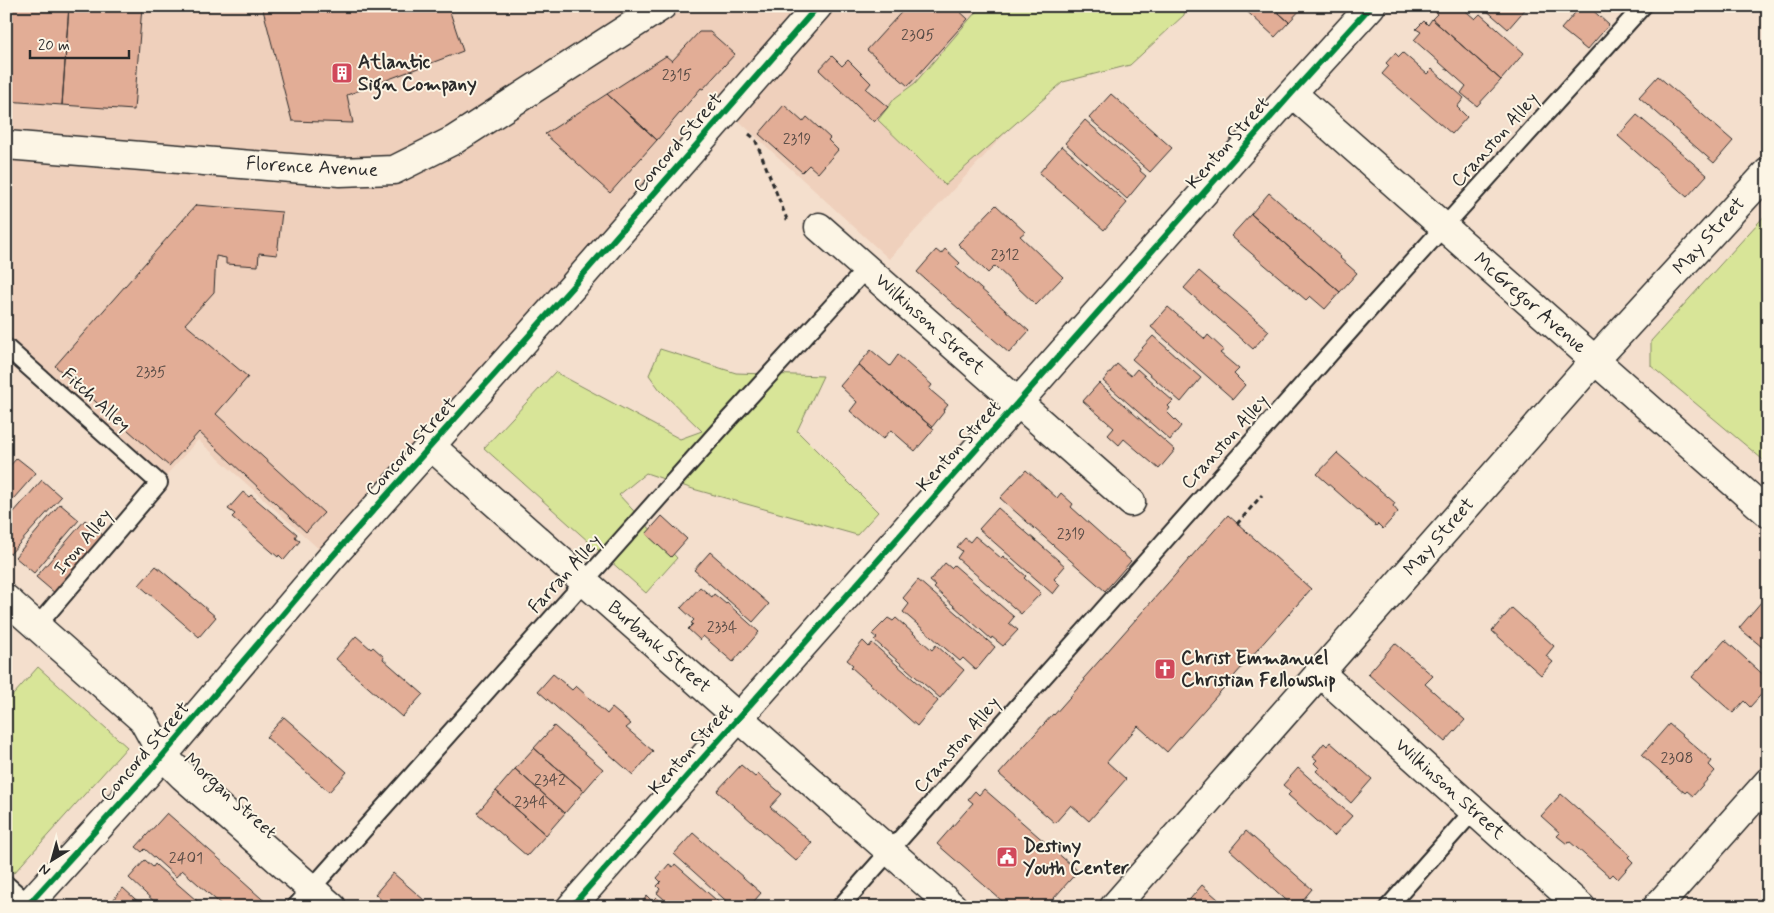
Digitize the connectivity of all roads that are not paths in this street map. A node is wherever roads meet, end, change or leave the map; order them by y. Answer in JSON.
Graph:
{"nodes":[{"id":1,"x":662,"y":6,"type":"edge"},
{"id":2,"x":818,"y":6,"type":"edge"},
{"id":3,"x":1371,"y":6,"type":"edge"},
{"id":4,"x":1643,"y":6,"type":"edge"},
{"id":5,"x":1292,"y":93,"type":"junction"},
{"id":6,"x":6,"y":145,"type":"edge"},
{"id":7,"x":1768,"y":172,"type":"edge"},
{"id":8,"x":819,"y":227,"type":"dead end"},
{"id":9,"x":1444,"y":227,"type":"junction"},
{"id":10,"x":867,"y":268,"type":"junction"},
{"id":11,"x":6,"y":347,"type":"edge"},
{"id":12,"x":1595,"y":360,"type":"junction"},
{"id":13,"x":1018,"y":402,"type":"junction"},
{"id":14,"x":432,"y":447,"type":"junction"},
{"id":15,"x":159,"y":483,"type":"joint"},
{"id":16,"x":1131,"y":502,"type":"dead end"},
{"id":17,"x":1768,"y":513,"type":"edge"},
{"id":18,"x":584,"y":582,"type":"junction"},
{"id":19,"x":6,"y":599,"type":"edge"},
{"id":20,"x":37,"y":626,"type":"junction"},
{"id":21,"x":1319,"y":672,"type":"junction"},
{"id":22,"x":740,"y":718,"type":"junction"},
{"id":23,"x":163,"y":756,"type":"junction"},
{"id":24,"x":1768,"y":782,"type":"edge"},
{"id":25,"x":1474,"y":810,"type":"junction"},
{"id":26,"x":890,"y":852,"type":"junction"},
{"id":27,"x":6,"y":884,"type":"edge"},
{"id":28,"x":303,"y":898,"type":"edge"},
{"id":29,"x":28,"y":905,"type":"edge"},
{"id":30,"x":332,"y":907,"type":"edge"},
{"id":31,"x":571,"y":907,"type":"edge"},
{"id":32,"x":840,"y":907,"type":"edge"},
{"id":33,"x":953,"y":907,"type":"edge"},
{"id":34,"x":1114,"y":907,"type":"edge"},
{"id":35,"x":1388,"y":907,"type":"edge"},
{"id":36,"x":1581,"y":907,"type":"edge"},
{"id":37,"x":1657,"y":907,"type":"edge"}],
"edges":[{"from":1,"to":6,"type":"street","name":"Florence Avenue"},
{"from":2,"to":14,"type":"street","name":"Concord Street"},
{"from":3,"to":5,"type":"street","name":"Kenton Street"},
{"from":4,"to":9,"type":"lane","name":"Cranston Alley"},
{"from":5,"to":9,"type":"street","name":"McGregor Avenue"},
{"from":5,"to":13,"type":"street","name":"Kenton Street"},
{"from":7,"to":12,"type":"street","name":"May Street"},
{"from":8,"to":10,"type":"street","name":"Wilkinson Street"},
{"from":9,"to":12,"type":"street","name":"McGregor Avenue"},
{"from":9,"to":26,"type":"lane","name":"Cranston Alley"},
{"from":10,"to":13,"type":"street","name":"Wilkinson Street"},
{"from":10,"to":18,"type":"lane","name":"Farran Alley"},
{"from":11,"to":15,"type":"lane","name":"Fitch Alley"},
{"from":12,"to":17,"type":"street","name":"McGregor Avenue"},
{"from":12,"to":21,"type":"street","name":"May Street"},
{"from":13,"to":16,"type":"street","name":"Wilkinson Street"},
{"from":13,"to":22,"type":"street","name":"Kenton Street"},
{"from":14,"to":18,"type":"street","name":"Burbank Street"},
{"from":14,"to":23,"type":"street","name":"Concord Street"},
{"from":15,"to":20,"type":"lane","name":"Iron Alley"},
{"from":18,"to":22,"type":"street","name":"Burbank Street"},
{"from":18,"to":28,"type":"lane","name":"Farran Alley"},
{"from":19,"to":20,"type":"street","name":"Morgan Street"},
{"from":20,"to":23,"type":"street","name":"Morgan Street"},
{"from":21,"to":25,"type":"street","name":"Wilkinson Street"},
{"from":21,"to":34,"type":"street","name":"May Street"},
{"from":22,"to":26,"type":"street","name":"Burbank Street"},
{"from":22,"to":31,"type":"street","name":"Kenton Street"},
{"from":23,"to":28,"type":"street","name":"Morgan Street"},
{"from":23,"to":29,"type":"street","name":"Concord Street"},
{"from":24,"to":37,"type":"street"},
{"from":25,"to":35,"type":"lane"},
{"from":25,"to":36,"type":"street","name":"Wilkinson Street"},
{"from":26,"to":32,"type":"lane","name":"Cranston Alley"},
{"from":26,"to":33,"type":"street","name":"Burbank Street"},
{"from":27,"to":29,"type":"lane"},
{"from":28,"to":30,"type":"street","name":"Morgan Street"}]}
